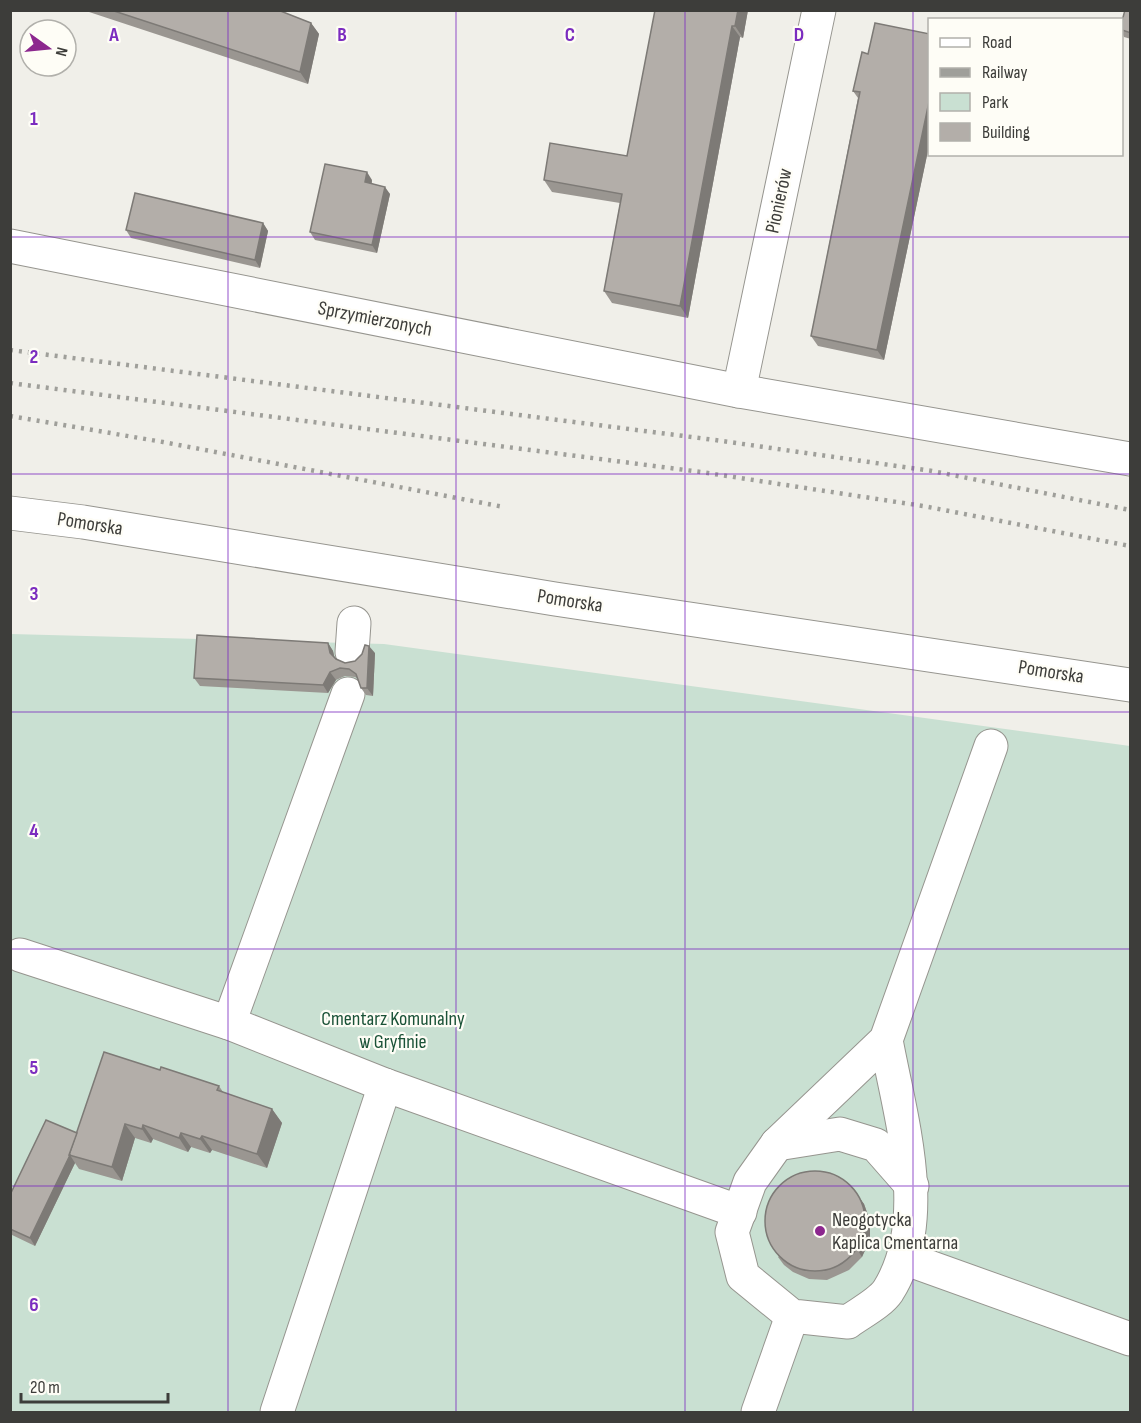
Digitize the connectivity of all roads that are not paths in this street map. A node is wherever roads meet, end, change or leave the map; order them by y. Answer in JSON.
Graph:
{"nodes":[{"id":1,"x":819,"y":10,"type":"edge"},
{"id":2,"x":10,"y":246,"type":"edge"},
{"id":3,"x":739,"y":391,"type":"junction"},
{"id":4,"x":1131,"y":459,"type":"edge"},
{"id":5,"x":10,"y":513,"type":"edge"},
{"id":6,"x":1131,"y":685,"type":"edge"},
{"id":7,"x":348,"y":694,"type":"dead end"},
{"id":8,"x":991,"y":746,"type":"dead end"},
{"id":9,"x":20,"y":955,"type":"dead end"},
{"id":10,"x":229,"y":1023,"type":"junction"},
{"id":11,"x":886,"y":1040,"type":"junction"},
{"id":12,"x":385,"y":1085,"type":"junction"},
{"id":13,"x":777,"y":1144,"type":"junction"},
{"id":14,"x":912,"y":1186,"type":"junction"},
{"id":15,"x":740,"y":1212,"type":"junction"},
{"id":16,"x":904,"y":1258,"type":"junction"},
{"id":17,"x":792,"y":1316,"type":"junction"},
{"id":18,"x":1131,"y":1339,"type":"edge"},
{"id":19,"x":277,"y":1413,"type":"edge"},
{"id":20,"x":759,"y":1413,"type":"edge"}],
"edges":[{"from":1,"to":3,"type":"street","name":"Pionierów"},
{"from":2,"to":3,"type":"street","name":"Sprzymierzonych"},
{"from":3,"to":4,"type":"street","name":"Sprzymierzonych"},
{"from":5,"to":6,"type":"street","name":"Pomorska"},
{"from":7,"to":10,"type":"street"},
{"from":8,"to":11,"type":"street"},
{"from":9,"to":10,"type":"street"},
{"from":10,"to":12,"type":"street"},
{"from":11,"to":13,"type":"street"},
{"from":11,"to":14,"type":"street"},
{"from":12,"to":15,"type":"street"},
{"from":12,"to":19,"type":"street"},
{"from":13,"to":14,"type":"street"},
{"from":13,"to":15,"type":"street"},
{"from":14,"to":16,"type":"street"},
{"from":15,"to":17,"type":"street"},
{"from":16,"to":17,"type":"street"},
{"from":16,"to":18,"type":"street"},
{"from":17,"to":20,"type":"street"}]}
